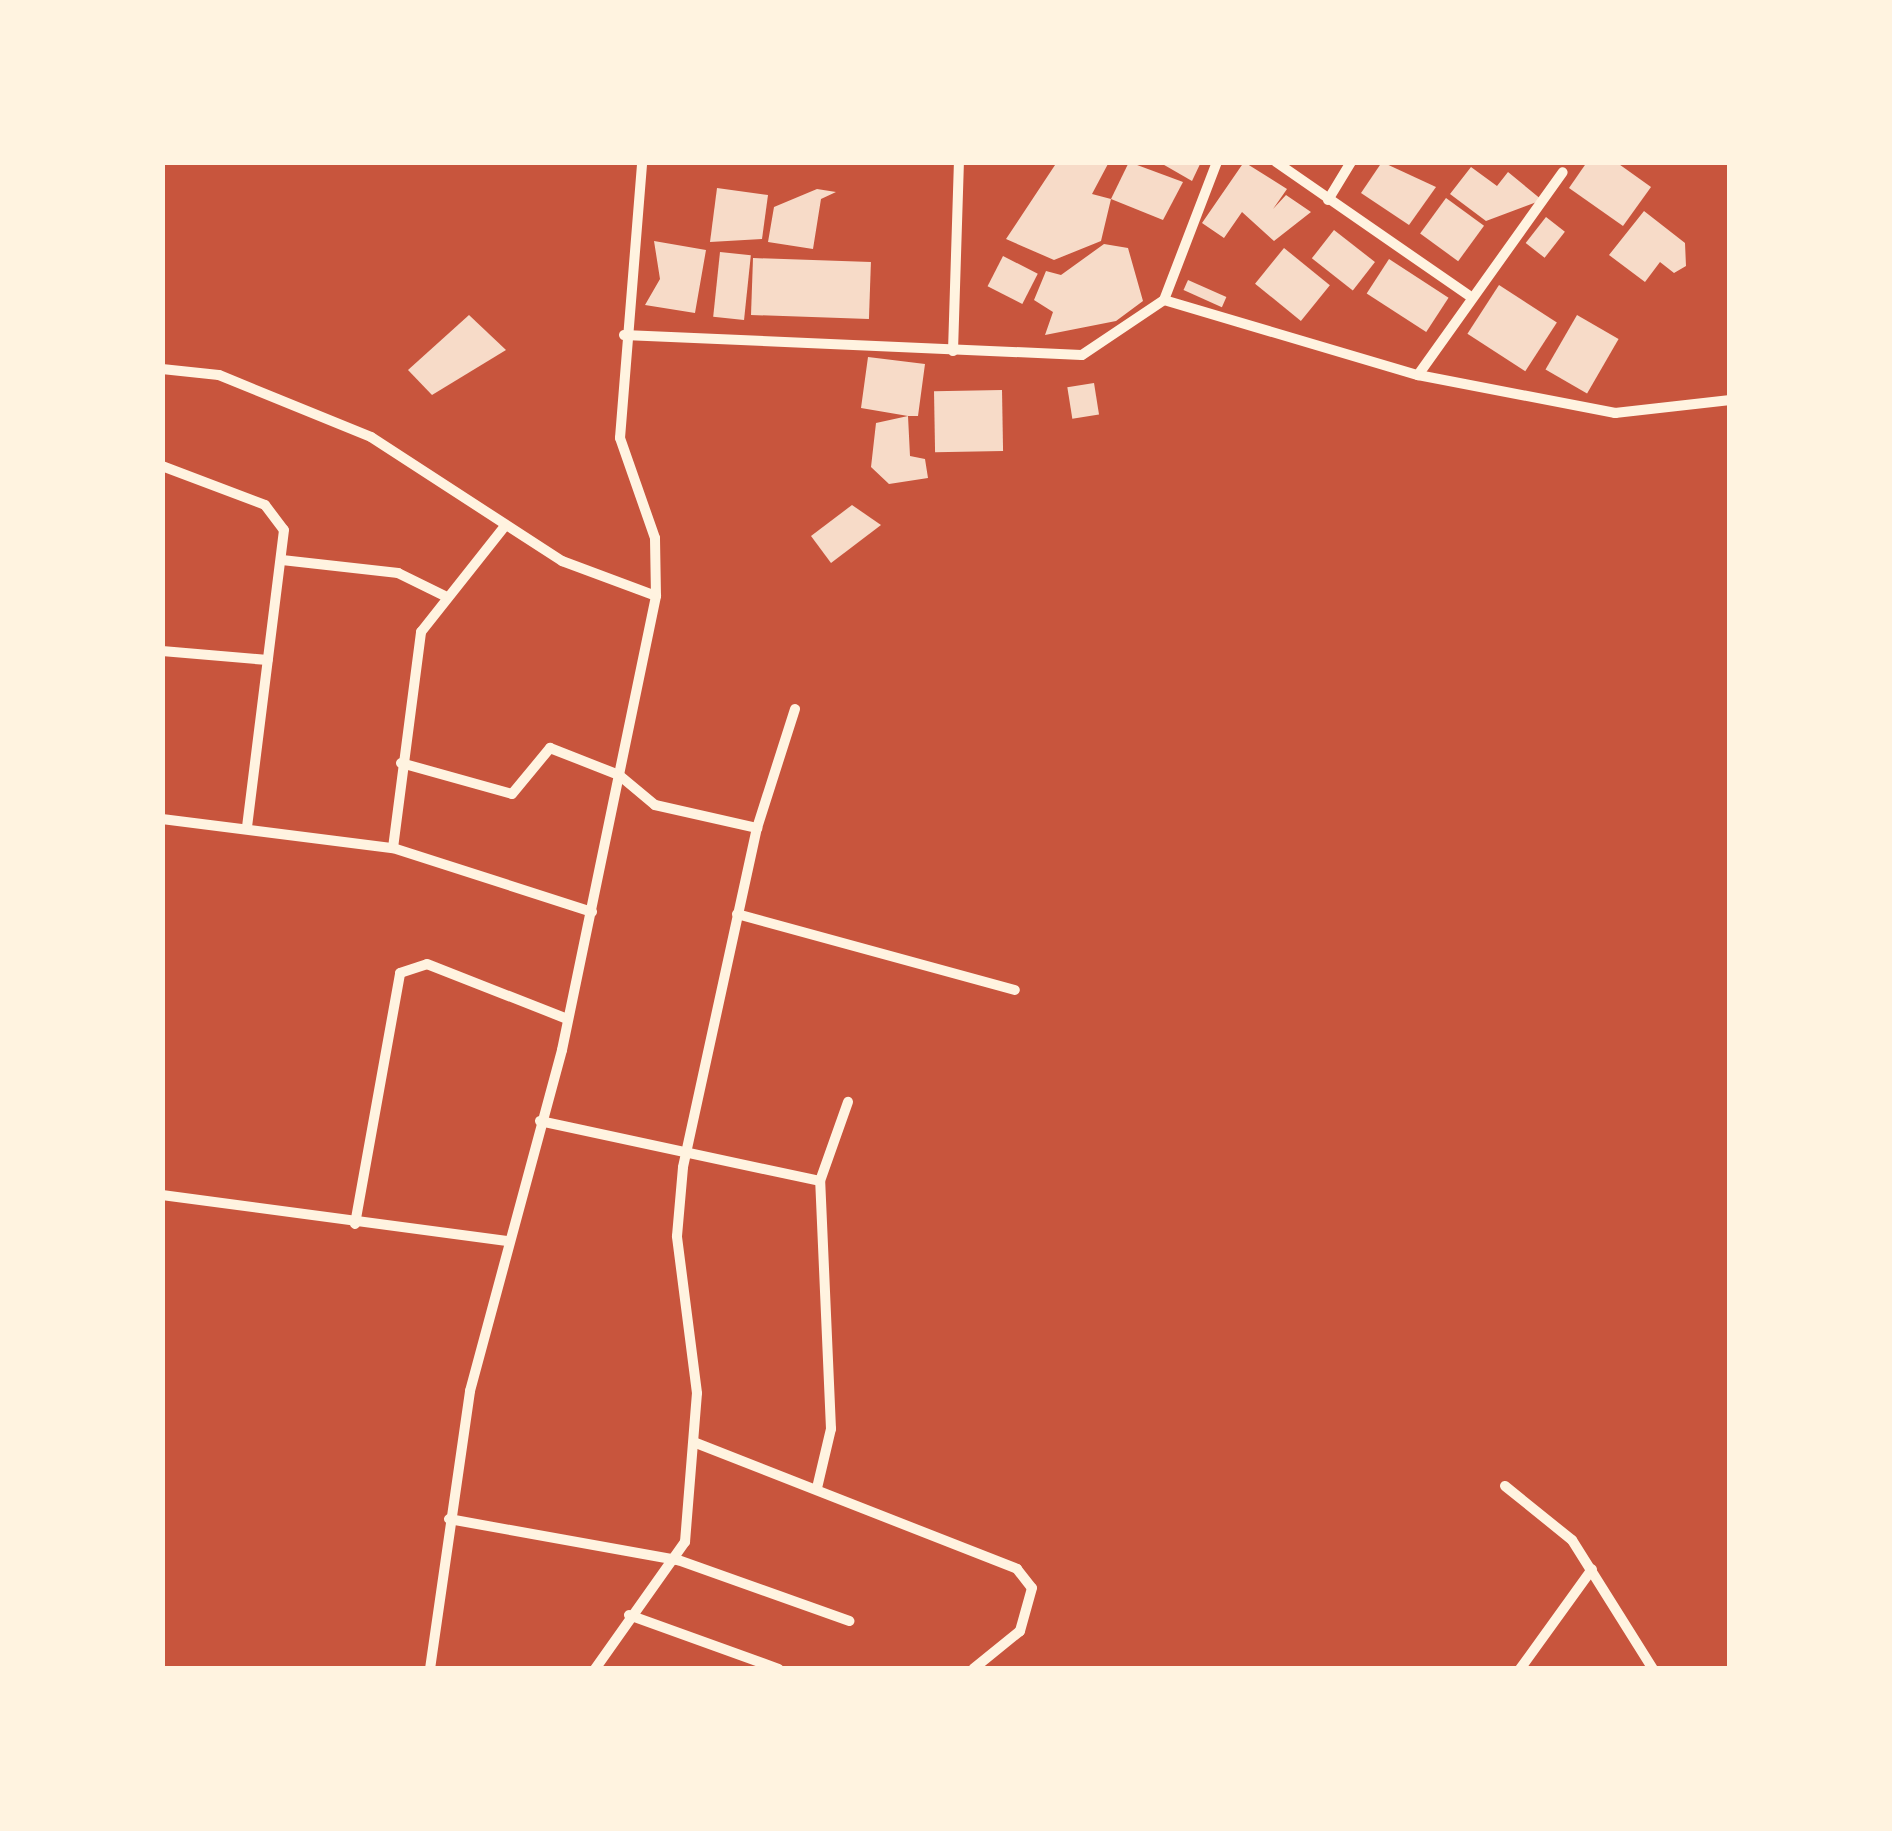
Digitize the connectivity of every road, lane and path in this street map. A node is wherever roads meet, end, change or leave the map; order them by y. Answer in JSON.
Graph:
{"nodes":[{"id":1,"x":642,"y":162,"type":"edge"},
{"id":2,"x":958,"y":162,"type":"edge"},
{"id":3,"x":1217,"y":162,"type":"edge"},
{"id":4,"x":1276,"y":162,"type":"edge"},
{"id":5,"x":1351,"y":162,"type":"edge"},
{"id":6,"x":1563,"y":172,"type":"dead end"},
{"id":7,"x":1328,"y":200,"type":"junction"},
{"id":8,"x":1468,"y":295,"type":"junction"},
{"id":9,"x":1164,"y":300,"type":"junction"},
{"id":10,"x":625,"y":335,"type":"junction"},
{"id":11,"x":952,"y":351,"type":"junction"},
{"id":12,"x":162,"y":369,"type":"edge"},
{"id":13,"x":1418,"y":375,"type":"junction"},
{"id":14,"x":1730,"y":400,"type":"edge"},
{"id":15,"x":162,"y":466,"type":"edge"},
{"id":16,"x":505,"y":526,"type":"junction"},
{"id":17,"x":282,"y":560,"type":"junction"},
{"id":18,"x":656,"y":596,"type":"junction"},
{"id":19,"x":447,"y":597,"type":"junction"},
{"id":20,"x":162,"y":651,"type":"edge"},
{"id":21,"x":268,"y":660,"type":"junction"},
{"id":22,"x":796,"y":709,"type":"dead end"},
{"id":23,"x":401,"y":763,"type":"junction"},
{"id":24,"x":619,"y":775,"type":"junction"},
{"id":25,"x":162,"y":819,"type":"edge"},
{"id":26,"x":247,"y":828,"type":"junction"},
{"id":27,"x":757,"y":828,"type":"junction"},
{"id":28,"x":393,"y":848,"type":"junction"},
{"id":29,"x":592,"y":912,"type":"junction"},
{"id":30,"x":736,"y":914,"type":"junction"},
{"id":31,"x":1015,"y":990,"type":"dead end"},
{"id":32,"x":567,"y":1019,"type":"junction"},
{"id":33,"x":848,"y":1102,"type":"dead end"},
{"id":34,"x":540,"y":1121,"type":"junction"},
{"id":35,"x":688,"y":1152,"type":"junction"},
{"id":36,"x":820,"y":1181,"type":"junction"},
{"id":37,"x":162,"y":1195,"type":"edge"},
{"id":38,"x":356,"y":1224,"type":"junction"},
{"id":39,"x":507,"y":1241,"type":"junction"},
{"id":40,"x":696,"y":1443,"type":"junction"},
{"id":41,"x":1505,"y":1486,"type":"dead end"},
{"id":42,"x":817,"y":1488,"type":"junction"},
{"id":43,"x":449,"y":1519,"type":"junction"},
{"id":44,"x":678,"y":1560,"type":"junction"},
{"id":45,"x":1592,"y":1569,"type":"junction"},
{"id":46,"x":629,"y":1615,"type":"junction"},
{"id":47,"x":849,"y":1621,"type":"dead end"},
{"id":48,"x":430,"y":1669,"type":"edge"},
{"id":49,"x":596,"y":1669,"type":"edge"},
{"id":50,"x":779,"y":1669,"type":"edge"},
{"id":51,"x":973,"y":1669,"type":"edge"},
{"id":52,"x":1520,"y":1669,"type":"edge"},
{"id":53,"x":1653,"y":1669,"type":"edge"}],
"edges":[{"from":1,"to":10,"type":"street"},
{"from":2,"to":11,"type":"street"},
{"from":3,"to":9,"type":"street"},
{"from":4,"to":7,"type":"street"},
{"from":5,"to":7,"type":"street"},
{"from":6,"to":8,"type":"street"},
{"from":7,"to":8,"type":"street"},
{"from":8,"to":13,"type":"street"},
{"from":9,"to":11,"type":"street"},
{"from":9,"to":13,"type":"street"},
{"from":10,"to":11,"type":"street"},
{"from":10,"to":18,"type":"street"},
{"from":12,"to":16,"type":"street"},
{"from":13,"to":14,"type":"street"},
{"from":15,"to":17,"type":"street"},
{"from":16,"to":18,"type":"street"},
{"from":16,"to":19,"type":"street"},
{"from":17,"to":19,"type":"street"},
{"from":17,"to":21,"type":"street"},
{"from":18,"to":24,"type":"street"},
{"from":19,"to":23,"type":"street"},
{"from":20,"to":21,"type":"street"},
{"from":21,"to":26,"type":"street"},
{"from":22,"to":27,"type":"street"},
{"from":23,"to":24,"type":"street"},
{"from":23,"to":28,"type":"street"},
{"from":24,"to":27,"type":"street"},
{"from":24,"to":29,"type":"street"},
{"from":25,"to":26,"type":"street"},
{"from":26,"to":28,"type":"street"},
{"from":27,"to":30,"type":"street"},
{"from":28,"to":29,"type":"street"},
{"from":29,"to":32,"type":"street"},
{"from":30,"to":31,"type":"street"},
{"from":30,"to":35,"type":"street"},
{"from":32,"to":34,"type":"street"},
{"from":32,"to":38,"type":"street"},
{"from":33,"to":36,"type":"street"},
{"from":34,"to":35,"type":"street"},
{"from":34,"to":39,"type":"street"},
{"from":35,"to":36,"type":"street"},
{"from":35,"to":40,"type":"street"},
{"from":36,"to":42,"type":"street"},
{"from":37,"to":38,"type":"street"},
{"from":38,"to":39,"type":"street"},
{"from":39,"to":43,"type":"street"},
{"from":40,"to":42,"type":"street"},
{"from":40,"to":44,"type":"street"},
{"from":41,"to":45,"type":"street"},
{"from":42,"to":51,"type":"street"},
{"from":43,"to":44,"type":"street"},
{"from":43,"to":48,"type":"street"},
{"from":44,"to":46,"type":"street"},
{"from":44,"to":47,"type":"street"},
{"from":45,"to":52,"type":"street"},
{"from":45,"to":53,"type":"street"},
{"from":46,"to":49,"type":"street"},
{"from":46,"to":50,"type":"street"}]}
